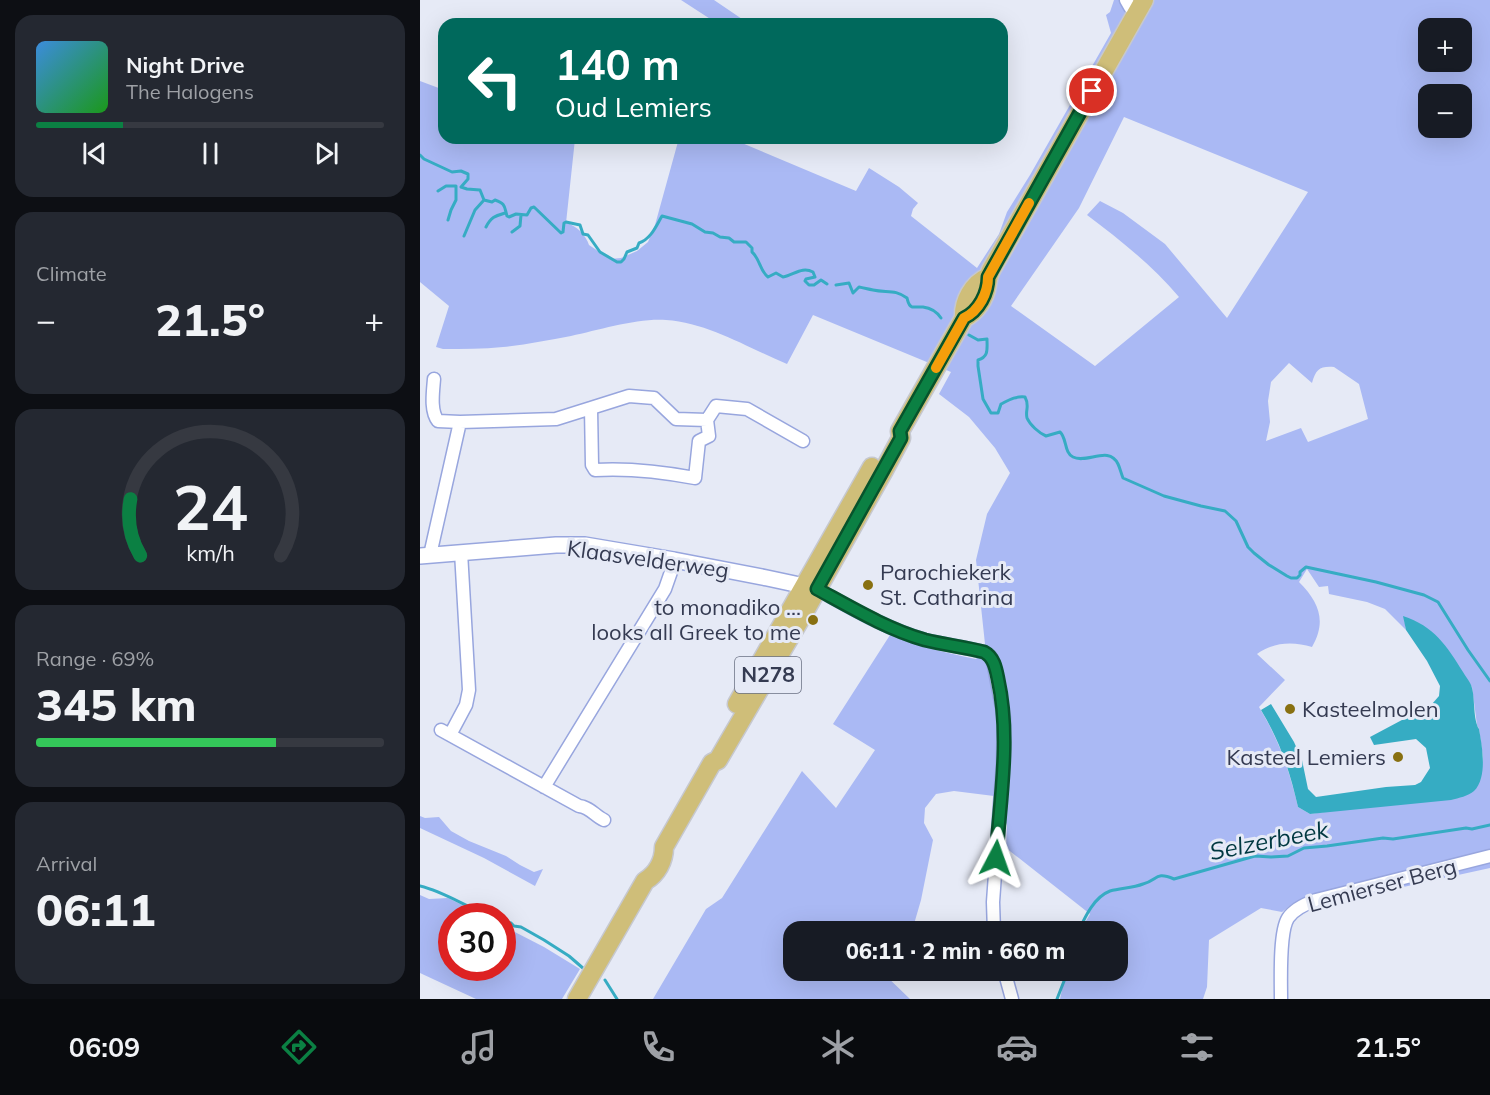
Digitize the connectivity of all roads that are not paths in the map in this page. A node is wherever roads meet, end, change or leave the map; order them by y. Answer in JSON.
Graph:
{"nodes":[{"id":1,"x":1136,"y":4,"type":"edge"},
{"id":2,"x":434,"y":379,"type":"dead end"},
{"id":3,"x":591,"y":408,"type":"junction"},
{"id":4,"x":707,"y":420,"type":"junction"},
{"id":5,"x":460,"y":422,"type":"junction"},
{"id":6,"x":803,"y":441,"type":"dead end"},
{"id":7,"x":461,"y":552,"type":"junction"},
{"id":8,"x":425,"y":555,"type":"edge"},
{"id":9,"x":674,"y":560,"type":"junction"},
{"id":10,"x":810,"y":588,"type":"junction"},
{"id":11,"x":544,"y":787,"type":"junction"},
{"id":12,"x":603,"y":820,"type":"dead end"},
{"id":13,"x":1490,"y":856,"type":"edge"},
{"id":14,"x":994,"y":921,"type":"edge"},
{"id":15,"x":1007,"y":981,"type":"edge"},
{"id":16,"x":578,"y":999,"type":"edge"},
{"id":17,"x":1012,"y":999,"type":"edge"},
{"id":18,"x":1281,"y":999,"type":"edge"}],
"edges":[{"from":1,"to":10,"type":"main road","number":"N278"},
{"from":2,"to":5,"type":"street"},
{"from":3,"to":4,"type":"street"},
{"from":3,"to":4,"type":"street"},
{"from":3,"to":5,"type":"street"},
{"from":4,"to":6,"type":"street"},
{"from":5,"to":8,"type":"street"},
{"from":7,"to":8,"type":"street","name":"Klaasvelderweg"},
{"from":7,"to":9,"type":"street","name":"Klaasvelderweg"},
{"from":7,"to":11,"type":"street"},
{"from":9,"to":10,"type":"street","name":"Klaasvelderweg"},
{"from":9,"to":11,"type":"street"},
{"from":10,"to":14,"type":"street"},
{"from":10,"to":16,"type":"main road","number":"N278"},
{"from":11,"to":12,"type":"street"},
{"from":13,"to":18,"type":"street","name":"Lemierser Berg"},
{"from":15,"to":17,"type":"street"}]}
